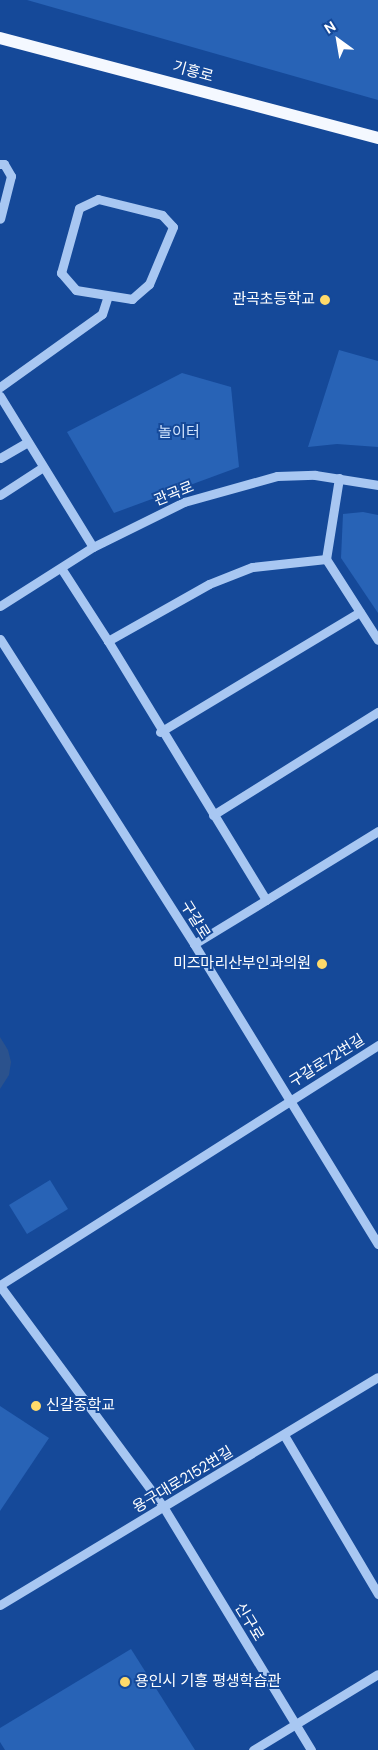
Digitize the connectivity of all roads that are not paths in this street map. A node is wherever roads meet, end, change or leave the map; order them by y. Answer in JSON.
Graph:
{"nodes":[{"id":1,"x":0,"y":38,"type":"edge"},
{"id":2,"x":378,"y":138,"type":"edge"},
{"id":3,"x":0,"y":164,"type":"edge"},
{"id":4,"x":0,"y":219,"type":"edge"},
{"id":5,"x":108,"y":296,"type":"junction"},
{"id":6,"x":0,"y":387,"type":"edge"},
{"id":7,"x":0,"y":396,"type":"edge"},
{"id":8,"x":28,"y":442,"type":"junction"},
{"id":9,"x":0,"y":458,"type":"edge"},
{"id":10,"x":43,"y":467,"type":"junction"},
{"id":11,"x":339,"y":478,"type":"junction"},
{"id":12,"x":378,"y":485,"type":"edge"},
{"id":13,"x":0,"y":495,"type":"edge"},
{"id":14,"x":93,"y":548,"type":"junction"},
{"id":15,"x":326,"y":559,"type":"junction"},
{"id":16,"x":61,"y":568,"type":"junction"},
{"id":17,"x":0,"y":606,"type":"edge"},
{"id":18,"x":360,"y":612,"type":"junction"},
{"id":19,"x":0,"y":639,"type":"edge"},
{"id":20,"x":378,"y":640,"type":"edge"},
{"id":21,"x":108,"y":641,"type":"junction"},
{"id":22,"x":378,"y":712,"type":"edge"},
{"id":23,"x":160,"y":732,"type":"junction"},
{"id":24,"x":213,"y":815,"type":"junction"},
{"id":25,"x":378,"y":831,"type":"edge"},
{"id":26,"x":266,"y":900,"type":"junction"},
{"id":27,"x":194,"y":944,"type":"junction"},
{"id":28,"x":378,"y":1045,"type":"edge"},
{"id":29,"x":290,"y":1100,"type":"junction"},
{"id":30,"x":378,"y":1244,"type":"edge"},
{"id":31,"x":0,"y":1286,"type":"edge"},
{"id":32,"x":378,"y":1376,"type":"edge"},
{"id":33,"x":284,"y":1435,"type":"junction"},
{"id":34,"x":164,"y":1508,"type":"junction"},
{"id":35,"x":378,"y":1594,"type":"edge"},
{"id":36,"x":0,"y":1605,"type":"edge"},
{"id":37,"x":378,"y":1674,"type":"edge"},
{"id":38,"x":295,"y":1724,"type":"junction"},
{"id":39,"x":253,"y":1750,"type":"edge"},
{"id":40,"x":311,"y":1750,"type":"edge"}],
"edges":[{"from":1,"to":2,"type":"main road","name":"기흥로"},
{"from":3,"to":4,"type":"street"},
{"from":5,"to":5,"type":"street"},
{"from":5,"to":6,"type":"street"},
{"from":7,"to":8,"type":"street"},
{"from":8,"to":9,"type":"street"},
{"from":8,"to":10,"type":"street"},
{"from":10,"to":13,"type":"street"},
{"from":10,"to":14,"type":"street"},
{"from":11,"to":12,"type":"street","name":"관곡로"},
{"from":11,"to":14,"type":"street","name":"관곡로"},
{"from":11,"to":15,"type":"street"},
{"from":14,"to":16,"type":"street","name":"관곡로"},
{"from":15,"to":18,"type":"street"},
{"from":15,"to":21,"type":"street"},
{"from":16,"to":17,"type":"street","name":"관곡로"},
{"from":16,"to":21,"type":"street"},
{"from":18,"to":20,"type":"street"},
{"from":18,"to":23,"type":"street"},
{"from":19,"to":27,"type":"street","name":"구갈로"},
{"from":21,"to":23,"type":"street"},
{"from":22,"to":24,"type":"street"},
{"from":23,"to":24,"type":"street"},
{"from":24,"to":26,"type":"street"},
{"from":25,"to":26,"type":"street"},
{"from":26,"to":27,"type":"street"},
{"from":27,"to":29,"type":"street","name":"구갈로"},
{"from":28,"to":29,"type":"street","name":"구갈로72번길"},
{"from":29,"to":30,"type":"street","name":"구갈로"},
{"from":29,"to":31,"type":"street","name":"구갈로72번길"},
{"from":31,"to":34,"type":"street","name":"신구로"},
{"from":32,"to":33,"type":"street","name":"용구대로2152번길"},
{"from":33,"to":34,"type":"street","name":"용구대로2152번길"},
{"from":33,"to":35,"type":"street"},
{"from":34,"to":36,"type":"street","name":"용구대로2152번길"},
{"from":34,"to":38,"type":"street","name":"신구로"},
{"from":37,"to":38,"type":"street"},
{"from":38,"to":39,"type":"street"},
{"from":38,"to":40,"type":"street","name":"신구로"}]}
